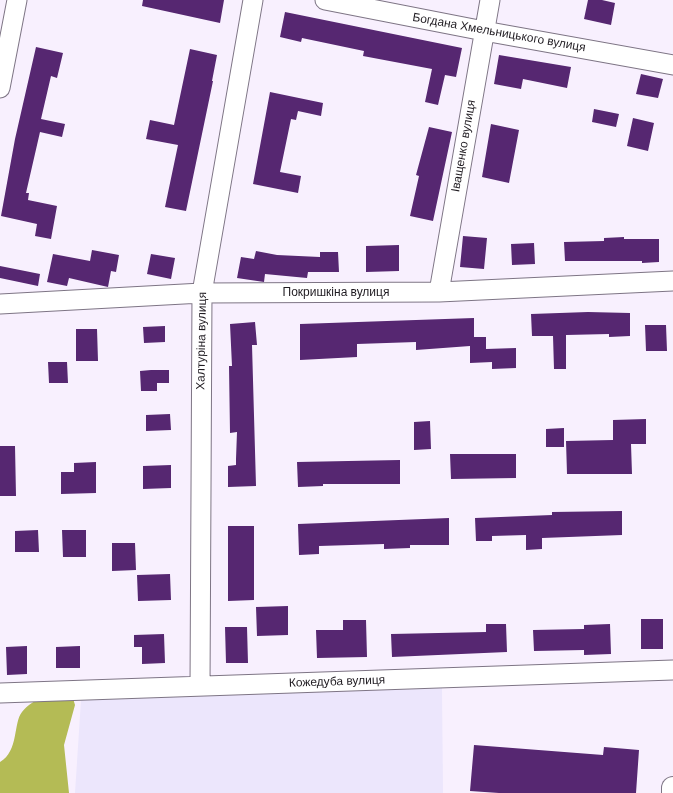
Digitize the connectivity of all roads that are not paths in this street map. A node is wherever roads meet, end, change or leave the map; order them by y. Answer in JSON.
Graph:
{"nodes":[{"id":1,"x":17,"y":0,"type":"edge"},
{"id":2,"x":253,"y":0,"type":"edge"},
{"id":3,"x":324,"y":0,"type":"edge"},
{"id":4,"x":490,"y":0,"type":"edge"},
{"id":5,"x":484,"y":31,"type":"junction"},
{"id":6,"x":673,"y":65,"type":"edge"},
{"id":7,"x":0,"y":88,"type":"edge"},
{"id":8,"x":673,"y":280,"type":"edge"},
{"id":9,"x":439,"y":292,"type":"junction"},
{"id":10,"x":202,"y":293,"type":"junction"},
{"id":11,"x":0,"y":304,"type":"edge"},
{"id":12,"x":673,"y":670,"type":"edge"},
{"id":13,"x":200,"y":686,"type":"junction"},
{"id":14,"x":0,"y":693,"type":"edge"},
{"id":15,"x":673,"y":788,"type":"edge"},
{"id":16,"x":673,"y":793,"type":"edge"}],
"edges":[{"from":1,"to":7,"type":"street"},
{"from":2,"to":10,"type":"street","name":"Халтуріна вулиця"},
{"from":3,"to":5,"type":"street","name":"Богдана Хмельницького вулиця"},
{"from":4,"to":5,"type":"street","name":"Іващенко вулиця"},
{"from":5,"to":6,"type":"street","name":"Богдана Хмельницького вулиця"},
{"from":5,"to":9,"type":"street","name":"Іващенко вулиця"},
{"from":8,"to":9,"type":"street","name":"Покришкіна вулиця"},
{"from":9,"to":10,"type":"street","name":"Покришкіна вулиця"},
{"from":10,"to":11,"type":"street","name":"Покришкіна вулиця"},
{"from":10,"to":13,"type":"street","name":"Халтуріна вулиця"},
{"from":12,"to":13,"type":"street","name":"Кожедуба вулиця"},
{"from":13,"to":14,"type":"street","name":"Кожедуба вулиця"},
{"from":15,"to":16,"type":"street"}]}
